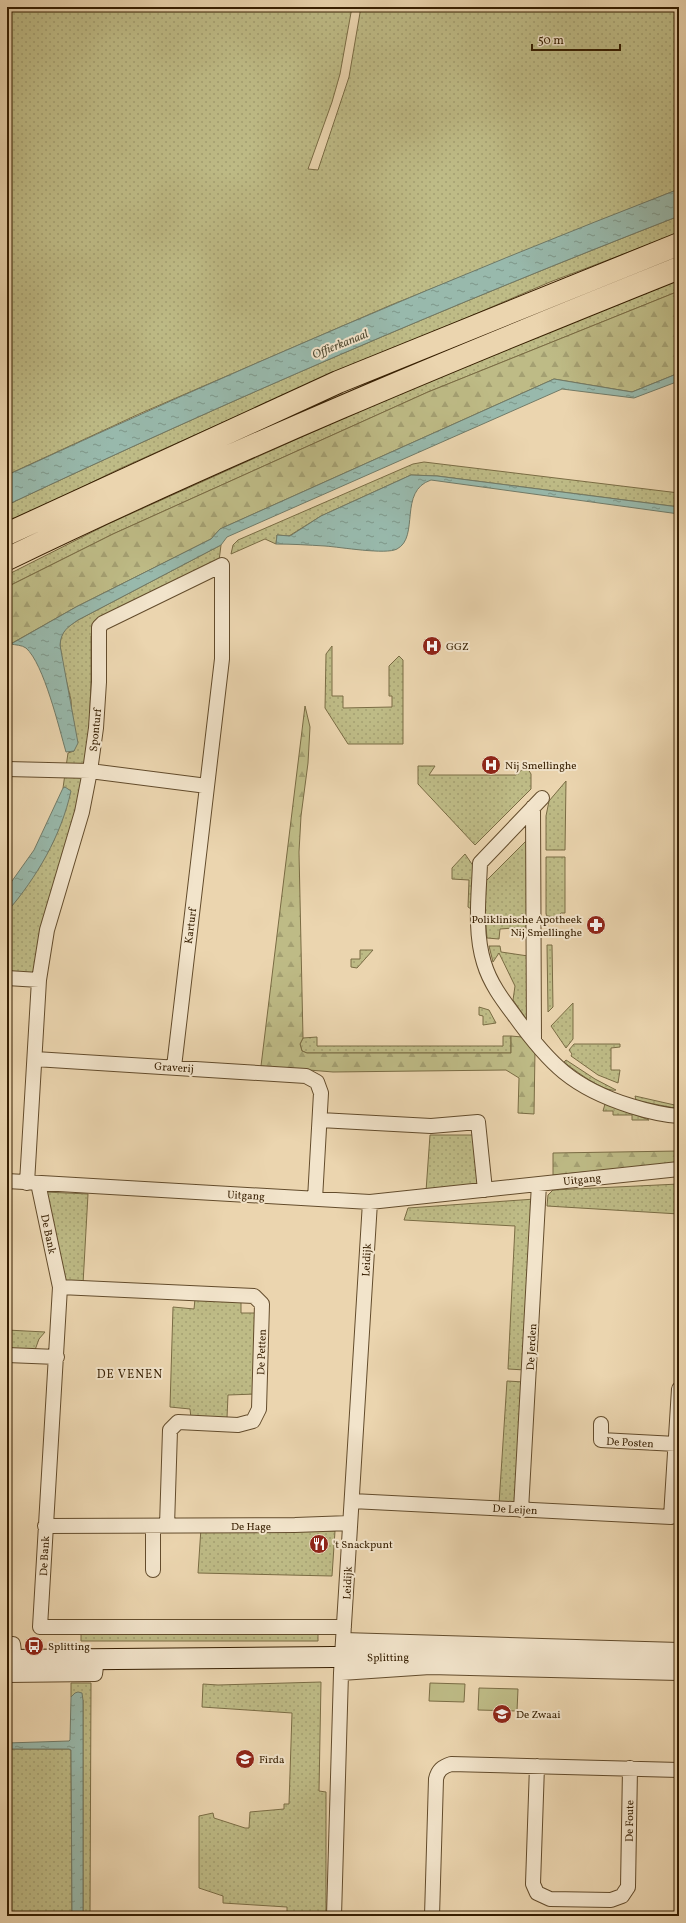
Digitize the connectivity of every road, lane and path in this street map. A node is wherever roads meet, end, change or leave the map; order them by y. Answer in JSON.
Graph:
{"nodes":[{"id":1,"x":679,"y":244,"type":"edge"},
{"id":2,"x":679,"y":268,"type":"edge"},
{"id":3,"x":7,"y":534,"type":"edge"},
{"id":4,"x":7,"y":559,"type":"edge"},
{"id":5,"x":222,"y":659,"type":"joint"},
{"id":6,"x":7,"y":769,"type":"edge"},
{"id":7,"x":90,"y":771,"type":"junction"},
{"id":8,"x":207,"y":786,"type":"junction"},
{"id":9,"x":7,"y":978,"type":"edge"},
{"id":10,"x":39,"y":980,"type":"junction"},
{"id":11,"x":534,"y":1041,"type":"junction"},
{"id":12,"x":35,"y":1060,"type":"junction"},
{"id":13,"x":174,"y":1067,"type":"junction"},
{"id":14,"x":679,"y":1116,"type":"edge"},
{"id":15,"x":320,"y":1120,"type":"junction"},
{"id":16,"x":679,"y":1169,"type":"edge"},
{"id":17,"x":7,"y":1181,"type":"edge"},
{"id":18,"x":33,"y":1183,"type":"junction"},
{"id":19,"x":539,"y":1184,"type":"junction"},
{"id":20,"x":485,"y":1190,"type":"junction"},
{"id":21,"x":315,"y":1199,"type":"junction"},
{"id":22,"x":370,"y":1202,"type":"junction"},
{"id":23,"x":60,"y":1287,"type":"junction"},
{"id":24,"x":7,"y":1355,"type":"edge"},
{"id":25,"x":57,"y":1357,"type":"junction"},
{"id":26,"x":679,"y":1389,"type":"edge"},
{"id":27,"x":601,"y":1424,"type":"dead end"},
{"id":28,"x":676,"y":1444,"type":"junction"},
{"id":29,"x":352,"y":1501,"type":"junction"},
{"id":30,"x":521,"y":1510,"type":"junction"},
{"id":31,"x":675,"y":1516,"type":"edge"},
{"id":32,"x":350,"y":1523,"type":"junction"},
{"id":33,"x":45,"y":1526,"type":"junction"},
{"id":34,"x":153,"y":1526,"type":"junction"},
{"id":35,"x":167,"y":1526,"type":"junction"},
{"id":36,"x":153,"y":1570,"type":"dead end"},
{"id":37,"x":342,"y":1649,"type":"junction"},
{"id":38,"x":679,"y":1650,"type":"edge"},
{"id":39,"x":10,"y":1656,"type":"edge"},
{"id":40,"x":679,"y":1662,"type":"edge"},
{"id":41,"x":679,"y":1673,"type":"edge"},
{"id":42,"x":536,"y":1766,"type":"junction"},
{"id":43,"x":630,"y":1768,"type":"junction"},
{"id":44,"x":679,"y":1770,"type":"edge"},
{"id":45,"x":334,"y":1916,"type":"edge"},
{"id":46,"x":432,"y":1916,"type":"edge"}],
"edges":[{"from":1,"to":3,"type":"highway"},
{"from":2,"to":4,"type":"highway"},
{"from":5,"to":7,"type":"street","name":"Sponturf"},
{"from":5,"to":8,"type":"street","name":"Karturf"},
{"from":6,"to":7,"type":"street"},
{"from":7,"to":8,"type":"street"},
{"from":7,"to":10,"type":"street","name":"Sponturf"},
{"from":8,"to":13,"type":"street","name":"Karturf"},
{"from":9,"to":10,"type":"street"},
{"from":10,"to":12,"type":"street","name":"Sponturf"},
{"from":11,"to":11,"type":"street"},
{"from":11,"to":14,"type":"street"},
{"from":12,"to":13,"type":"street","name":"Graverij"},
{"from":12,"to":18,"type":"street"},
{"from":13,"to":15,"type":"street","name":"Graverij"},
{"from":15,"to":20,"type":"street"},
{"from":15,"to":21,"type":"street","name":"Graverij"},
{"from":16,"to":19,"type":"street","name":"Uitgang"},
{"from":17,"to":18,"type":"street","name":"Uitgang"},
{"from":18,"to":21,"type":"street","name":"Uitgang"},
{"from":18,"to":23,"type":"street","name":"De Bank"},
{"from":19,"to":20,"type":"street","name":"Uitgang"},
{"from":19,"to":30,"type":"street","name":"De Jerden"},
{"from":20,"to":22,"type":"street","name":"Uitgang"},
{"from":21,"to":22,"type":"street","name":"Uitgang"},
{"from":22,"to":29,"type":"street","name":"Leidijk"},
{"from":23,"to":25,"type":"street","name":"De Bank"},
{"from":23,"to":35,"type":"street","name":"De Petten"},
{"from":24,"to":25,"type":"street"},
{"from":25,"to":33,"type":"street","name":"De Bank"},
{"from":26,"to":28,"type":"street"},
{"from":27,"to":28,"type":"street","name":"De Posten"},
{"from":28,"to":31,"type":"street"},
{"from":29,"to":30,"type":"street","name":"De Leijen"},
{"from":29,"to":32,"type":"street","name":"Leidijk"},
{"from":30,"to":31,"type":"street","name":"De Leijen"},
{"from":32,"to":35,"type":"street","name":"De Hage"},
{"from":32,"to":37,"type":"street","name":"Leidijk"},
{"from":33,"to":34,"type":"street","name":"De Hage"},
{"from":33,"to":37,"type":"street","name":"De Bank"},
{"from":34,"to":35,"type":"street","name":"De Hage"},
{"from":34,"to":36,"type":"street"},
{"from":37,"to":38,"type":"street","name":"Splitting"},
{"from":37,"to":39,"type":"main road","name":"Splitting"},
{"from":37,"to":40,"type":"main road","name":"Splitting"},
{"from":37,"to":41,"type":"street","name":"Splitting"},
{"from":37,"to":45,"type":"street","name":"Leidijk"},
{"from":42,"to":43,"type":"street"},
{"from":42,"to":43,"type":"street","name":"De Foute"},
{"from":42,"to":46,"type":"street"},
{"from":43,"to":44,"type":"street"}]}
